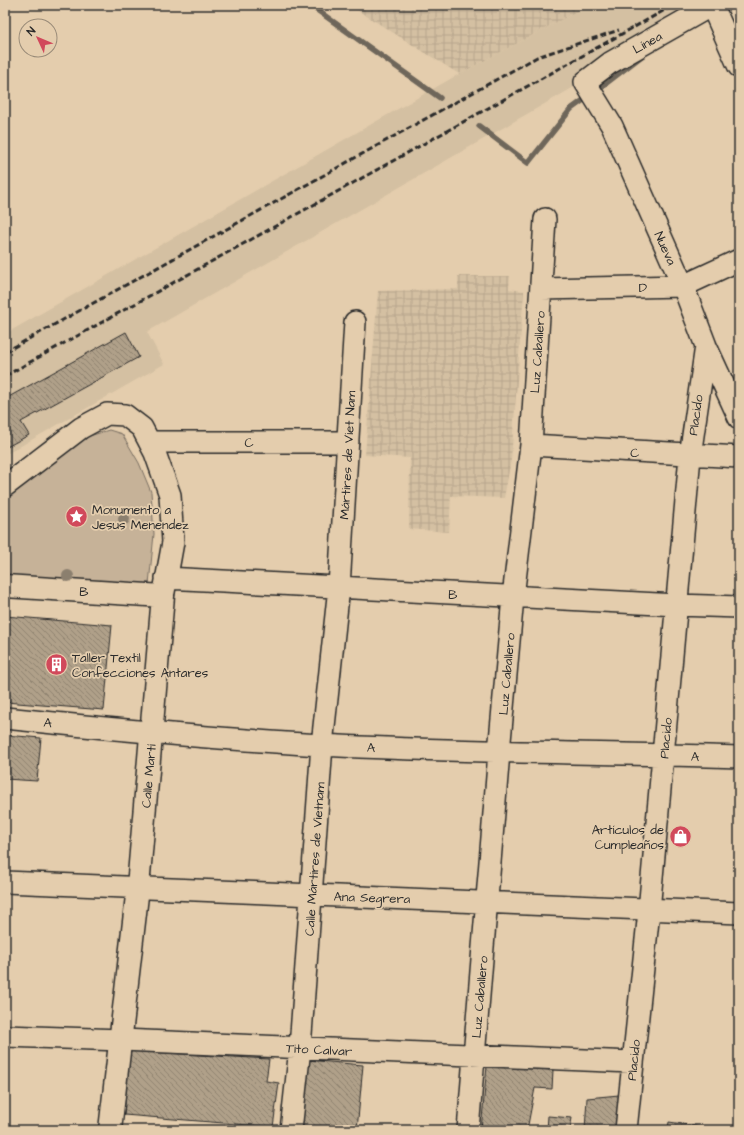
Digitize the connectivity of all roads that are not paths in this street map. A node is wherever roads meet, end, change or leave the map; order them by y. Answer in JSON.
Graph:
{"nodes":[{"id":1,"x":712,"y":5,"type":"edge"},
{"id":2,"x":739,"y":66,"type":"edge"},
{"id":3,"x":589,"y":90,"type":"joint"},
{"id":4,"x":546,"y":219,"type":"dead end"},
{"id":5,"x":739,"y":260,"type":"edge"},
{"id":6,"x":683,"y":286,"type":"junction"},
{"id":7,"x":541,"y":289,"type":"junction"},
{"id":8,"x":355,"y":322,"type":"dead end"},
{"id":9,"x":706,"y":346,"type":"junction"},
{"id":10,"x":739,"y":418,"type":"edge"},
{"id":11,"x":146,"y":435,"type":"junction"},
{"id":12,"x":348,"y":442,"type":"junction"},
{"id":13,"x":530,"y":445,"type":"junction"},
{"id":14,"x":690,"y":456,"type":"junction"},
{"id":15,"x":739,"y":457,"type":"edge"},
{"id":16,"x":5,"y":486,"type":"edge"},
{"id":17,"x":5,"y":586,"type":"edge"},
{"id":18,"x":165,"y":587,"type":"junction"},
{"id":19,"x":339,"y":588,"type":"junction"},
{"id":20,"x":513,"y":597,"type":"junction"},
{"id":21,"x":677,"y":605,"type":"junction"},
{"id":22,"x":739,"y":607,"type":"edge"},
{"id":23,"x":5,"y":718,"type":"edge"},
{"id":24,"x":152,"y":733,"type":"junction"},
{"id":25,"x":322,"y":745,"type":"junction"},
{"id":26,"x":499,"y":752,"type":"junction"},
{"id":27,"x":663,"y":754,"type":"junction"},
{"id":28,"x":739,"y":757,"type":"edge"},
{"id":29,"x":5,"y":882,"type":"edge"},
{"id":30,"x":138,"y":887,"type":"junction"},
{"id":31,"x":311,"y":895,"type":"junction"},
{"id":32,"x":487,"y":902,"type":"junction"},
{"id":33,"x":649,"y":910,"type":"junction"},
{"id":34,"x":739,"y":913,"type":"edge"},
{"id":35,"x":5,"y":1036,"type":"edge"},
{"id":36,"x":122,"y":1040,"type":"junction"},
{"id":37,"x":300,"y":1048,"type":"junction"},
{"id":38,"x":474,"y":1056,"type":"junction"},
{"id":39,"x":632,"y":1062,"type":"junction"},
{"id":40,"x":110,"y":1130,"type":"edge"},
{"id":41,"x":291,"y":1130,"type":"edge"},
{"id":42,"x":468,"y":1130,"type":"edge"},
{"id":43,"x":626,"y":1130,"type":"edge"}],
"edges":[{"from":1,"to":2,"type":"street"},
{"from":1,"to":3,"type":"street","name":"Línea"},
{"from":3,"to":6,"type":"street","name":"Nueva"},
{"from":4,"to":7,"type":"street","name":"Luz Caballero"},
{"from":5,"to":6,"type":"street","name":"D"},
{"from":6,"to":7,"type":"street","name":"D"},
{"from":6,"to":9,"type":"street","name":"Nueva"},
{"from":7,"to":13,"type":"street","name":"Luz Caballero"},
{"from":8,"to":12,"type":"street","name":"Mártires de Viet Nam"},
{"from":9,"to":10,"type":"street","name":"Nueva"},
{"from":9,"to":14,"type":"street","name":"Placido"},
{"from":11,"to":12,"type":"street","name":"C"},
{"from":11,"to":16,"type":"street"},
{"from":11,"to":18,"type":"street","name":"Calle Martí"},
{"from":12,"to":19,"type":"street","name":"Mártires de Viet Nam"},
{"from":13,"to":14,"type":"street","name":"C"},
{"from":13,"to":20,"type":"street","name":"Luz Caballero"},
{"from":14,"to":15,"type":"street","name":"C"},
{"from":14,"to":21,"type":"street","name":"Placido"},
{"from":17,"to":18,"type":"street","name":"B"},
{"from":18,"to":19,"type":"street","name":"B"},
{"from":18,"to":24,"type":"street","name":"Calle Martí"},
{"from":19,"to":20,"type":"street","name":"B"},
{"from":19,"to":25,"type":"street","name":"Calle Mártires de Vietnam"},
{"from":20,"to":21,"type":"street","name":"B"},
{"from":20,"to":26,"type":"street","name":"Luz Caballero"},
{"from":21,"to":22,"type":"street","name":"B"},
{"from":21,"to":27,"type":"street","name":"Placido"},
{"from":23,"to":24,"type":"street","name":"A"},
{"from":24,"to":25,"type":"street","name":"A"},
{"from":24,"to":30,"type":"street","name":"Calle Martí"},
{"from":25,"to":26,"type":"street","name":"A"},
{"from":25,"to":31,"type":"street","name":"Calle Mártires de Vietnam"},
{"from":26,"to":27,"type":"street","name":"A"},
{"from":26,"to":32,"type":"street","name":"Luz Caballero"},
{"from":27,"to":28,"type":"street","name":"A"},
{"from":27,"to":33,"type":"street","name":"Placido"},
{"from":29,"to":30,"type":"street","name":"Ana Segrera"},
{"from":30,"to":31,"type":"street","name":"Ana Segrera"},
{"from":30,"to":36,"type":"street","name":"Calle Martí"},
{"from":31,"to":32,"type":"street","name":"Ana Segrera"},
{"from":31,"to":37,"type":"street","name":"Calle Mártires de Vietnam"},
{"from":32,"to":33,"type":"street","name":"Ana Segrera"},
{"from":32,"to":38,"type":"street","name":"Luz Caballero"},
{"from":33,"to":34,"type":"street","name":"Ana Segrera"},
{"from":33,"to":39,"type":"street","name":"Placido"},
{"from":35,"to":36,"type":"street","name":"Tito Calvar"},
{"from":36,"to":37,"type":"street","name":"Tito Calvar"},
{"from":36,"to":40,"type":"street","name":"Calle Martí"},
{"from":37,"to":38,"type":"street","name":"Tito Calvar"},
{"from":37,"to":41,"type":"street","name":"Calle Mártires de Vietnam"},
{"from":38,"to":39,"type":"street","name":"Tito Calvar"},
{"from":38,"to":42,"type":"street","name":"Luz Caballero"},
{"from":39,"to":43,"type":"street","name":"Placido"}]}
